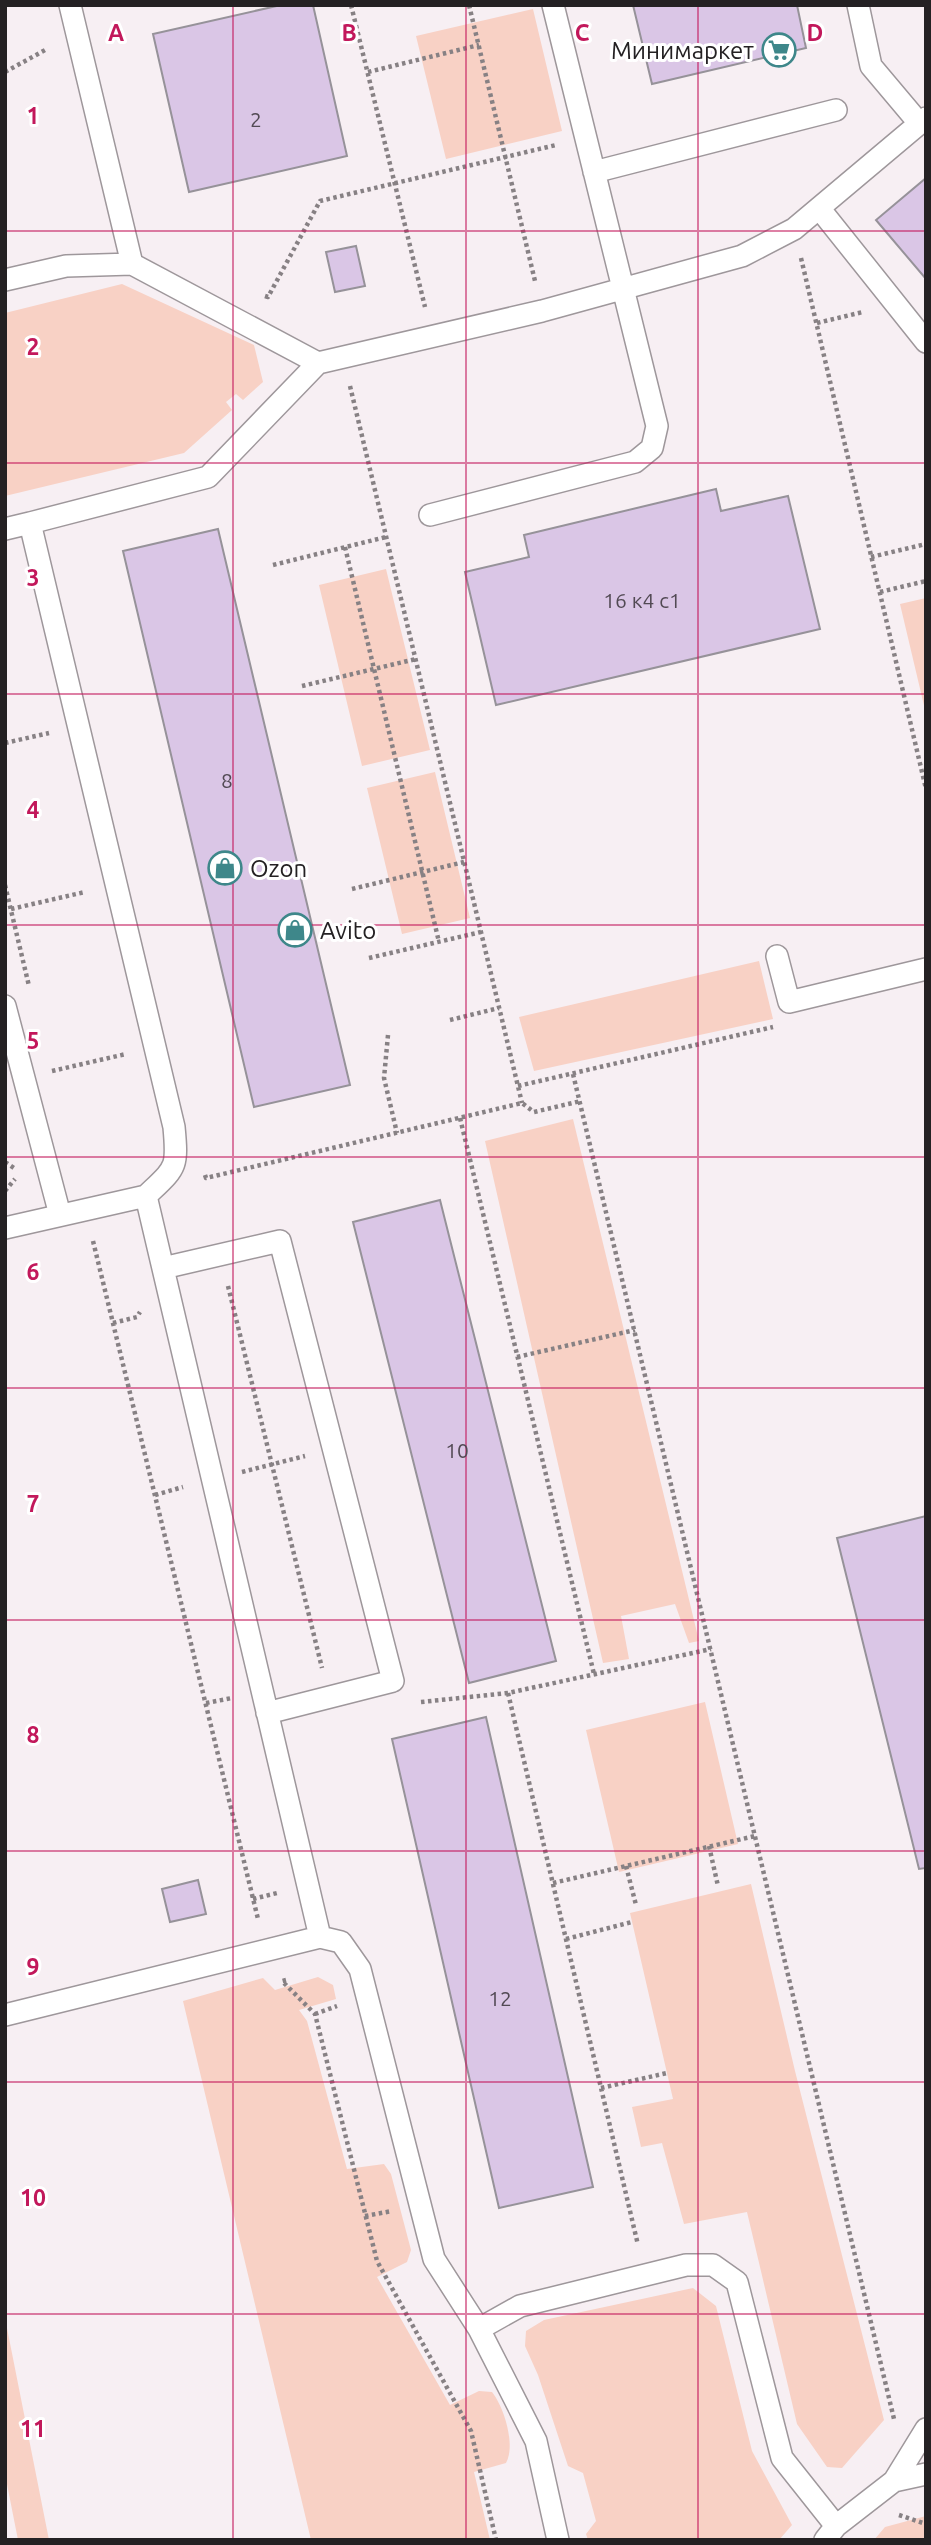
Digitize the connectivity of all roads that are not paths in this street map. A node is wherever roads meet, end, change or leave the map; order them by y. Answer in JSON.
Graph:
{"nodes":[{"id":1,"x":70,"y":5,"type":"edge"},
{"id":2,"x":553,"y":5,"type":"edge"},
{"id":3,"x":858,"y":5,"type":"edge"},
{"id":4,"x":836,"y":110,"type":"dead end"},
{"id":5,"x":922,"y":120,"type":"edge"},
{"id":6,"x":594,"y":172,"type":"junction"},
{"id":7,"x":819,"y":208,"type":"junction"},
{"id":8,"x":132,"y":264,"type":"junction"},
{"id":9,"x":5,"y":279,"type":"edge"},
{"id":10,"x":622,"y":289,"type":"junction"},
{"id":11,"x":926,"y":342,"type":"edge"},
{"id":12,"x":318,"y":363,"type":"junction"},
{"id":13,"x":430,"y":514,"type":"dead end"},
{"id":14,"x":30,"y":523,"type":"junction"},
{"id":15,"x":5,"y":529,"type":"edge"},
{"id":16,"x":777,"y":956,"type":"dead end"},
{"id":17,"x":926,"y":969,"type":"edge"},
{"id":18,"x":5,"y":1006,"type":"edge"},
{"id":19,"x":146,"y":1196,"type":"junction"},
{"id":20,"x":60,"y":1215,"type":"junction"},
{"id":21,"x":5,"y":1228,"type":"edge"},
{"id":22,"x":163,"y":1268,"type":"junction"},
{"id":23,"x":267,"y":1713,"type":"junction"},
{"id":24,"x":320,"y":1937,"type":"junction"},
{"id":25,"x":5,"y":2015,"type":"edge"},
{"id":26,"x":479,"y":2329,"type":"junction"},
{"id":27,"x":926,"y":2429,"type":"edge"},
{"id":28,"x":926,"y":2474,"type":"edge"},
{"id":29,"x":894,"y":2481,"type":"junction"},
{"id":30,"x":831,"y":2533,"type":"edge"},
{"id":31,"x":558,"y":2540,"type":"edge"}],
"edges":[{"from":1,"to":8,"type":"lane"},
{"from":2,"to":6,"type":"lane"},
{"from":3,"to":5,"type":"lane"},
{"from":4,"to":6,"type":"lane"},
{"from":5,"to":7,"type":"lane"},
{"from":6,"to":10,"type":"lane"},
{"from":7,"to":10,"type":"lane"},
{"from":7,"to":11,"type":"lane"},
{"from":8,"to":9,"type":"lane"},
{"from":8,"to":12,"type":"lane"},
{"from":10,"to":12,"type":"lane"},
{"from":10,"to":13,"type":"lane"},
{"from":12,"to":14,"type":"lane"},
{"from":14,"to":15,"type":"lane"},
{"from":14,"to":19,"type":"lane"},
{"from":16,"to":17,"type":"lane"},
{"from":18,"to":20,"type":"lane"},
{"from":19,"to":20,"type":"lane"},
{"from":19,"to":22,"type":"lane"},
{"from":20,"to":21,"type":"lane"},
{"from":22,"to":23,"type":"lane"},
{"from":22,"to":23,"type":"lane"},
{"from":23,"to":24,"type":"lane"},
{"from":24,"to":25,"type":"lane"},
{"from":24,"to":26,"type":"lane"},
{"from":26,"to":30,"type":"lane"},
{"from":26,"to":31,"type":"lane"},
{"from":27,"to":29,"type":"lane"},
{"from":28,"to":29,"type":"lane"},
{"from":29,"to":30,"type":"lane"}]}
